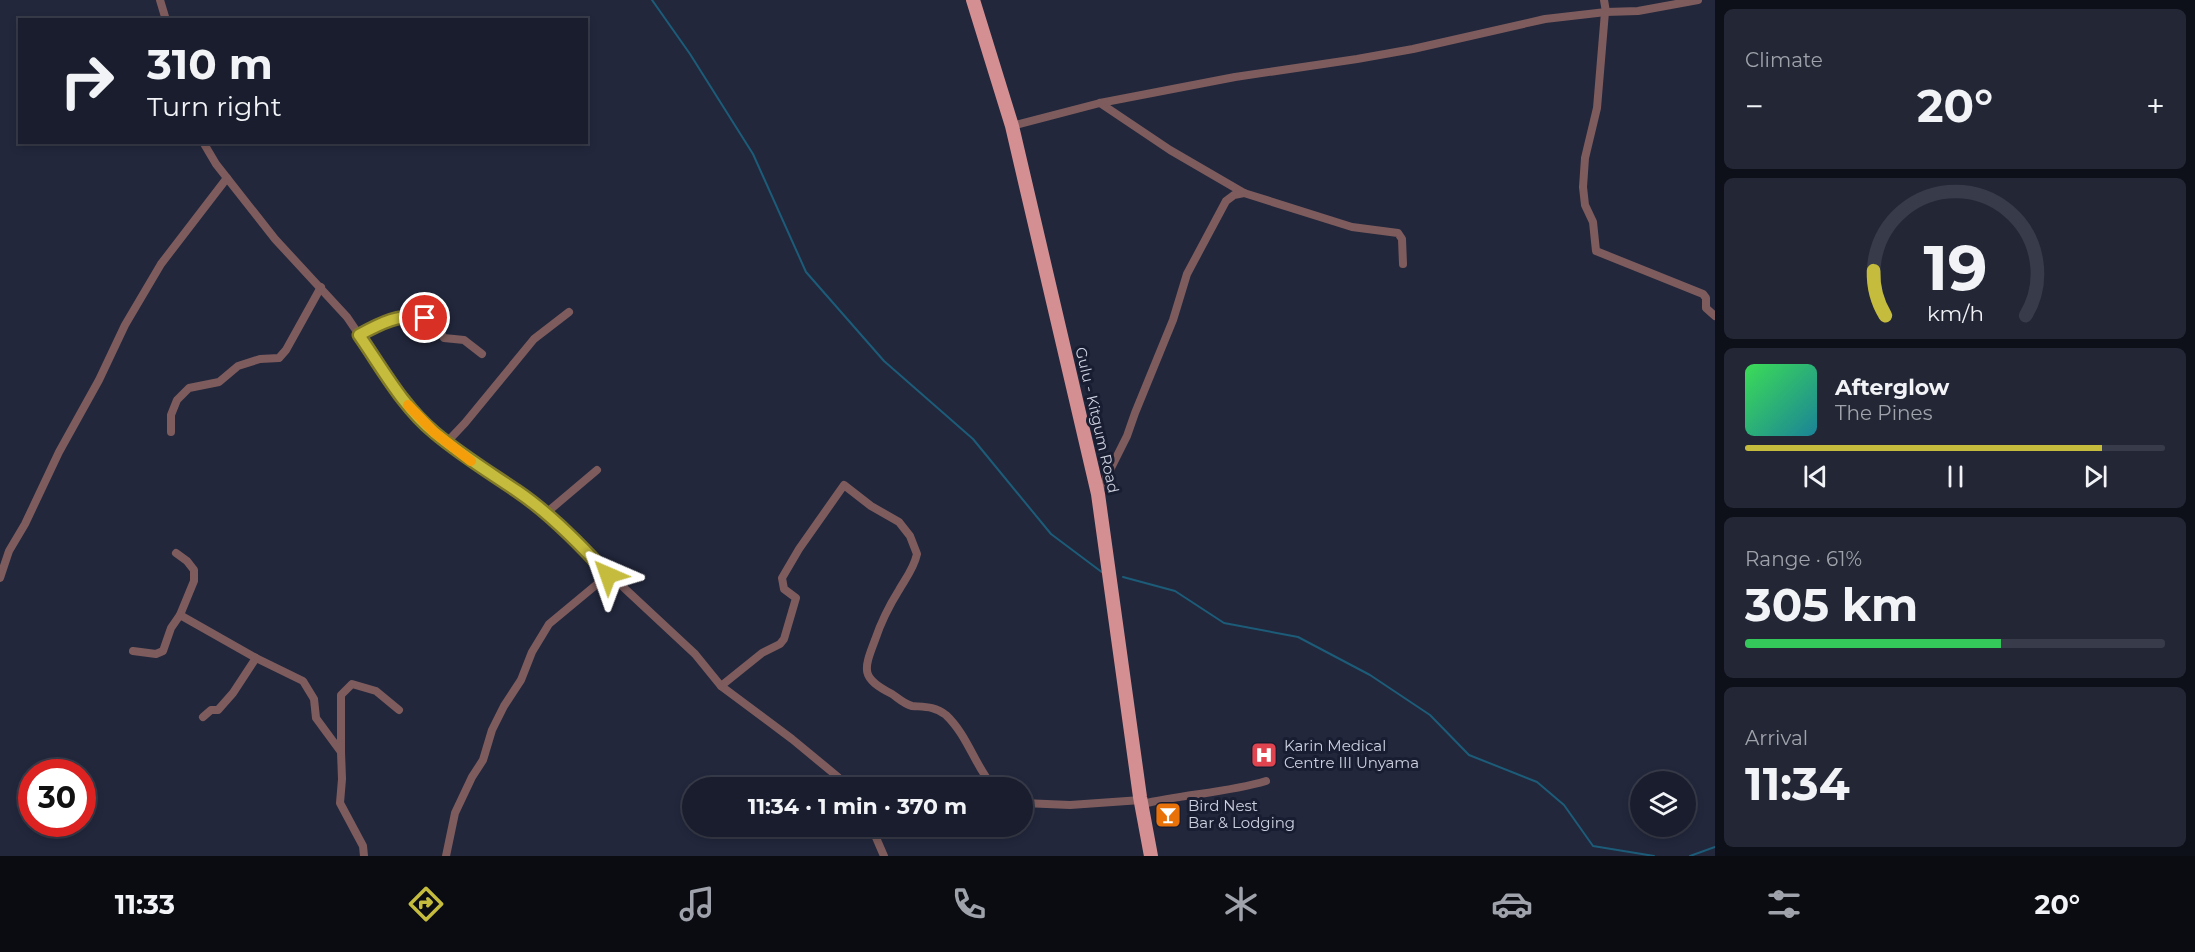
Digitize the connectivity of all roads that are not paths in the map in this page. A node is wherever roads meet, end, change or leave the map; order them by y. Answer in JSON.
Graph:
{"nodes":[{"id":1,"x":160,"y":0,"type":"edge"},
{"id":2,"x":973,"y":0,"type":"edge"},
{"id":3,"x":1604,"y":0,"type":"edge"},
{"id":4,"x":1698,"y":0,"type":"edge"},
{"id":5,"x":1605,"y":12,"type":"junction"},
{"id":6,"x":165,"y":18,"type":"edge"},
{"id":7,"x":1100,"y":104,"type":"junction"},
{"id":8,"x":1012,"y":126,"type":"junction"},
{"id":9,"x":203,"y":144,"type":"edge"},
{"id":10,"x":226,"y":178,"type":"junction"},
{"id":11,"x":1244,"y":193,"type":"junction"},
{"id":12,"x":1403,"y":264,"type":"dead end"},
{"id":13,"x":321,"y":287,"type":"junction"},
{"id":14,"x":569,"y":312,"type":"dead end"},
{"id":15,"x":1715,"y":316,"type":"edge"},
{"id":16,"x":359,"y":335,"type":"junction"},
{"id":17,"x":482,"y":354,"type":"dead end"},
{"id":18,"x":171,"y":432,"type":"dead end"},
{"id":19,"x":447,"y":442,"type":"junction"},
{"id":20,"x":597,"y":470,"type":"dead end"},
{"id":21,"x":1098,"y":494,"type":"junction"},
{"id":22,"x":545,"y":514,"type":"junction"},
{"id":23,"x":176,"y":553,"type":"dead end"},
{"id":24,"x":608,"y":575,"type":"junction"},
{"id":25,"x":0,"y":578,"type":"edge"},
{"id":26,"x":180,"y":615,"type":"junction"},
{"id":27,"x":133,"y":651,"type":"dead end"},
{"id":28,"x":256,"y":658,"type":"junction"},
{"id":29,"x":721,"y":686,"type":"junction"},
{"id":30,"x":399,"y":710,"type":"dead end"},
{"id":31,"x":203,"y":717,"type":"dead end"},
{"id":32,"x":340,"y":752,"type":"junction"},
{"id":33,"x":838,"y":777,"type":"edge"},
{"id":34,"x":985,"y":777,"type":"edge"},
{"id":35,"x":1266,"y":781,"type":"dead end"},
{"id":36,"x":1141,"y":802,"type":"junction"},
{"id":37,"x":1033,"y":803,"type":"edge"},
{"id":38,"x":876,"y":837,"type":"edge"},
{"id":39,"x":364,"y":856,"type":"edge"},
{"id":40,"x":446,"y":856,"type":"edge"},
{"id":41,"x":884,"y":856,"type":"edge"},
{"id":42,"x":1150,"y":856,"type":"edge"}],
"edges":[{"from":1,"to":6,"type":"street"},
{"from":2,"to":8,"type":"main road","name":"Gulu - Kitgum Road"},
{"from":3,"to":5,"type":"street"},
{"from":4,"to":5,"type":"street"},
{"from":5,"to":7,"type":"street"},
{"from":5,"to":15,"type":"street"},
{"from":7,"to":8,"type":"street"},
{"from":7,"to":11,"type":"street"},
{"from":8,"to":21,"type":"main road","name":"Gulu - Kitgum Road"},
{"from":9,"to":10,"type":"street"},
{"from":10,"to":13,"type":"street"},
{"from":10,"to":25,"type":"street"},
{"from":11,"to":12,"type":"street"},
{"from":11,"to":21,"type":"street"},
{"from":13,"to":16,"type":"street"},
{"from":13,"to":18,"type":"street"},
{"from":14,"to":19,"type":"street"},
{"from":16,"to":17,"type":"street"},
{"from":16,"to":19,"type":"street"},
{"from":19,"to":22,"type":"street"},
{"from":20,"to":22,"type":"street"},
{"from":21,"to":36,"type":"main road","name":"Gulu - Kitgum Road"},
{"from":22,"to":24,"type":"street"},
{"from":23,"to":26,"type":"street"},
{"from":24,"to":29,"type":"street"},
{"from":24,"to":40,"type":"street"},
{"from":26,"to":27,"type":"street"},
{"from":26,"to":28,"type":"street"},
{"from":28,"to":31,"type":"street"},
{"from":28,"to":32,"type":"street"},
{"from":29,"to":33,"type":"street"},
{"from":29,"to":34,"type":"street"},
{"from":30,"to":32,"type":"street"},
{"from":32,"to":39,"type":"street"},
{"from":35,"to":36,"type":"street"},
{"from":36,"to":37,"type":"street"},
{"from":36,"to":42,"type":"main road","name":"Gulu - Kitgum Road"},
{"from":38,"to":41,"type":"street"}]}
